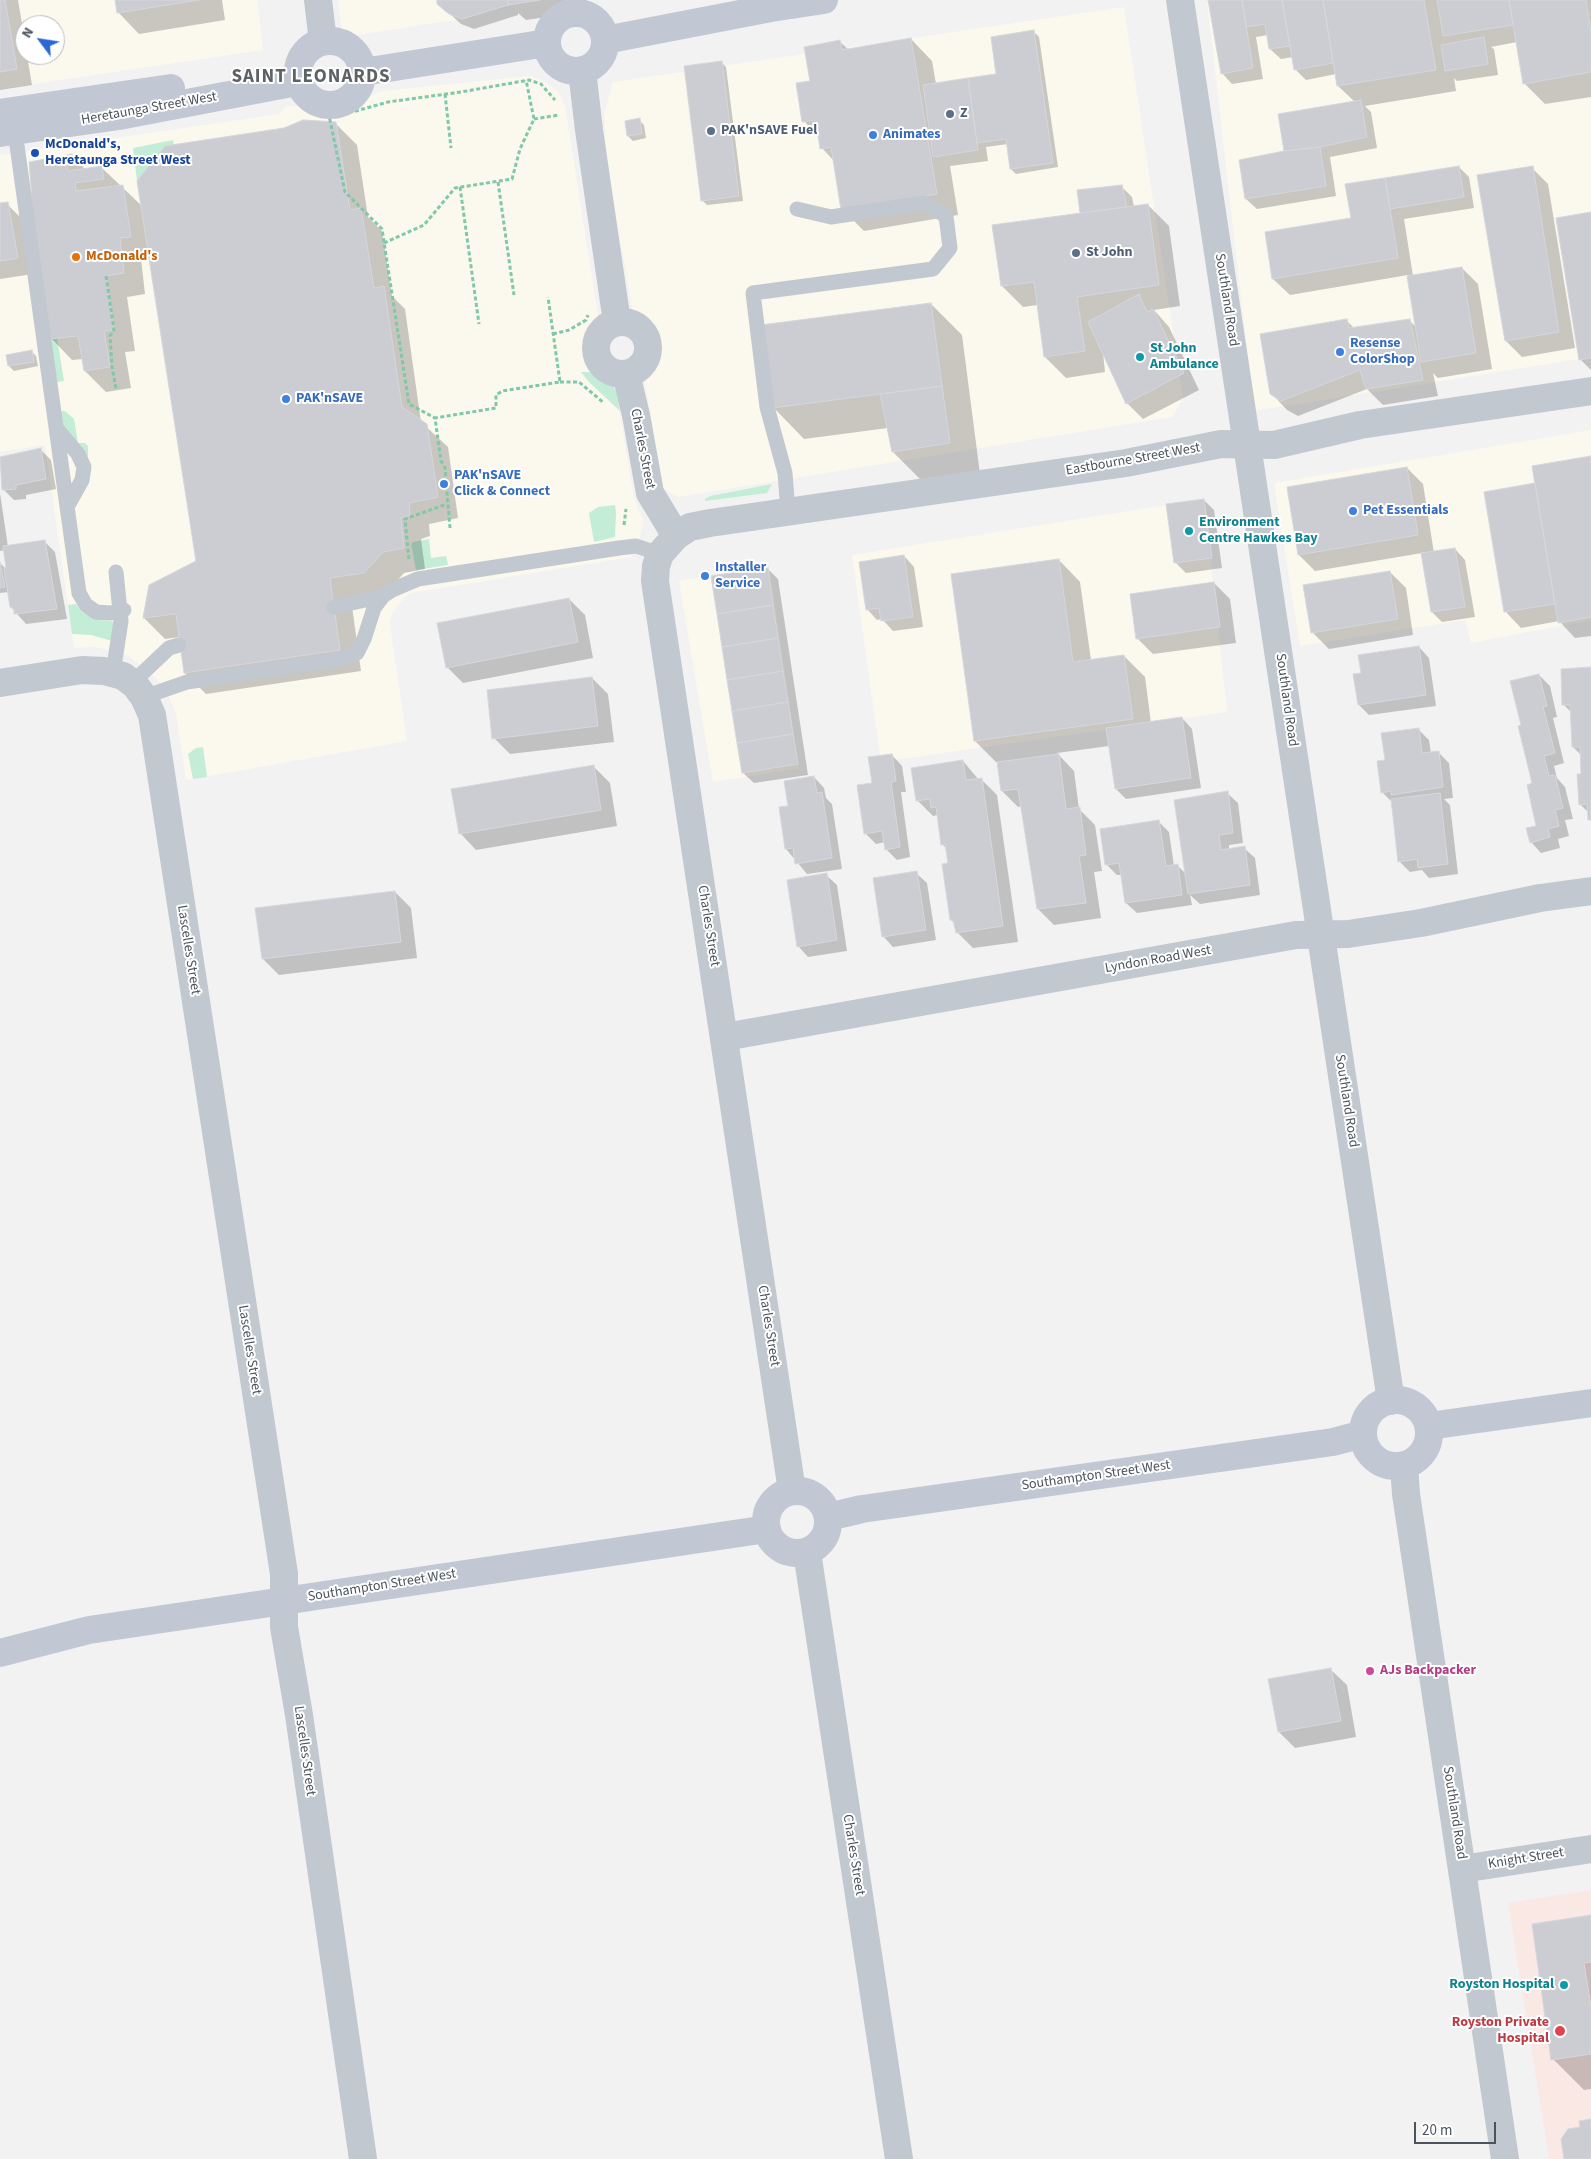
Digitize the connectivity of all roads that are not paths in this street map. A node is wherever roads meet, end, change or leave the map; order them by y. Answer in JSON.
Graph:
{"nodes":[{"id":1,"x":318,"y":0,"type":"edge"},
{"id":2,"x":824,"y":0,"type":"edge"},
{"id":3,"x":1180,"y":0,"type":"edge"},
{"id":4,"x":605,"y":40,"type":"junction"},
{"id":5,"x":323,"y":41,"type":"junction"},
{"id":6,"x":547,"y":43,"type":"junction"},
{"id":7,"x":582,"y":71,"type":"junction"},
{"id":8,"x":363,"y":72,"type":"junction"},
{"id":9,"x":298,"y":74,"type":"junction"},
{"id":10,"x":5,"y":125,"type":"edge"},
{"id":11,"x":797,"y":209,"type":"dead end"},
{"id":12,"x":617,"y":322,"type":"junction"},
{"id":13,"x":626,"y":374,"type":"junction"},
{"id":14,"x":1591,"y":391,"type":"edge"},
{"id":15,"x":56,"y":428,"type":"junction"},
{"id":16,"x":1248,"y":444,"type":"junction"},
{"id":17,"x":67,"y":507,"type":"junction"},
{"id":18,"x":788,"y":512,"type":"junction"},
{"id":19,"x":668,"y":545,"type":"junction"},
{"id":20,"x":116,"y":572,"type":"dead end"},
{"id":21,"x":383,"y":596,"type":"junction"},
{"id":22,"x":334,"y":607,"type":"dead end"},
{"id":23,"x":122,"y":611,"type":"junction"},
{"id":24,"x":179,"y":645,"type":"dead end"},
{"id":25,"x":0,"y":683,"type":"edge"},
{"id":26,"x":130,"y":684,"type":"junction"},
{"id":27,"x":1591,"y":891,"type":"edge"},
{"id":28,"x":1320,"y":934,"type":"junction"},
{"id":29,"x":725,"y":1037,"type":"junction"},
{"id":30,"x":1391,"y":1400,"type":"junction"},
{"id":31,"x":1591,"y":1403,"type":"edge"},
{"id":32,"x":1429,"y":1426,"type":"junction"},
{"id":33,"x":1363,"y":1434,"type":"junction"},
{"id":34,"x":1404,"y":1466,"type":"junction"},
{"id":35,"x":792,"y":1491,"type":"junction"},
{"id":36,"x":828,"y":1517,"type":"junction"},
{"id":37,"x":767,"y":1529,"type":"junction"},
{"id":38,"x":807,"y":1552,"type":"junction"},
{"id":39,"x":283,"y":1600,"type":"junction"},
{"id":40,"x":0,"y":1653,"type":"edge"},
{"id":41,"x":1591,"y":1849,"type":"edge"},
{"id":42,"x":1462,"y":1869,"type":"junction"},
{"id":43,"x":363,"y":2159,"type":"edge"},
{"id":44,"x":899,"y":2159,"type":"edge"},
{"id":45,"x":1505,"y":2159,"type":"edge"}],
"edges":[{"from":1,"to":5,"type":"street"},
{"from":2,"to":4,"type":"main road"},
{"from":3,"to":16,"type":"street","name":"Southland Road"},
{"from":4,"to":6,"type":"main road"},
{"from":4,"to":7,"type":"main road"},
{"from":5,"to":8,"type":"main road"},
{"from":5,"to":9,"type":"main road"},
{"from":6,"to":7,"type":"main road"},
{"from":6,"to":8,"type":"main road"},
{"from":7,"to":12,"type":"street"},
{"from":8,"to":9,"type":"main road"},
{"from":9,"to":10,"type":"main road","name":"Heretaunga Street West"},
{"from":10,"to":15,"type":"lane"},
{"from":11,"to":18,"type":"lane"},
{"from":12,"to":13,"type":"street"},
{"from":12,"to":13,"type":"street"},
{"from":13,"to":19,"type":"street","name":"Charles Street"},
{"from":14,"to":16,"type":"street","name":"Eastbourne Street West"},
{"from":15,"to":17,"type":"lane"},
{"from":15,"to":17,"type":"lane"},
{"from":16,"to":18,"type":"street","name":"Eastbourne Street West"},
{"from":16,"to":28,"type":"street","name":"Southland Road"},
{"from":17,"to":23,"type":"lane"},
{"from":18,"to":19,"type":"street","name":"Eastbourne Street West"},
{"from":19,"to":21,"type":"lane"},
{"from":19,"to":29,"type":"street","name":"Charles Street"},
{"from":20,"to":23,"type":"lane"},
{"from":21,"to":22,"type":"lane"},
{"from":21,"to":26,"type":"lane"},
{"from":23,"to":26,"type":"lane"},
{"from":24,"to":26,"type":"lane"},
{"from":25,"to":26,"type":"street"},
{"from":26,"to":39,"type":"street","name":"Lascelles Street"},
{"from":27,"to":28,"type":"street","name":"Lyndon Road West"},
{"from":28,"to":29,"type":"street","name":"Lyndon Road West"},
{"from":28,"to":30,"type":"street","name":"Southland Road"},
{"from":29,"to":35,"type":"street","name":"Charles Street"},
{"from":30,"to":32,"type":"main road"},
{"from":30,"to":33,"type":"main road"},
{"from":31,"to":32,"type":"main road"},
{"from":32,"to":34,"type":"main road"},
{"from":33,"to":34,"type":"main road"},
{"from":33,"to":36,"type":"main road","name":"Southampton Street West"},
{"from":34,"to":42,"type":"street","name":"Southland Road"},
{"from":35,"to":36,"type":"main road"},
{"from":35,"to":37,"type":"main road"},
{"from":36,"to":38,"type":"main road"},
{"from":37,"to":38,"type":"main road"},
{"from":37,"to":39,"type":"main road","name":"Southampton Street West"},
{"from":38,"to":44,"type":"street","name":"Charles Street"},
{"from":39,"to":40,"type":"main road","name":"Southampton Street West"},
{"from":39,"to":43,"type":"street","name":"Lascelles Street"},
{"from":41,"to":42,"type":"street","name":"Knight Street"},
{"from":42,"to":45,"type":"street","name":"Southland Road"}]}
